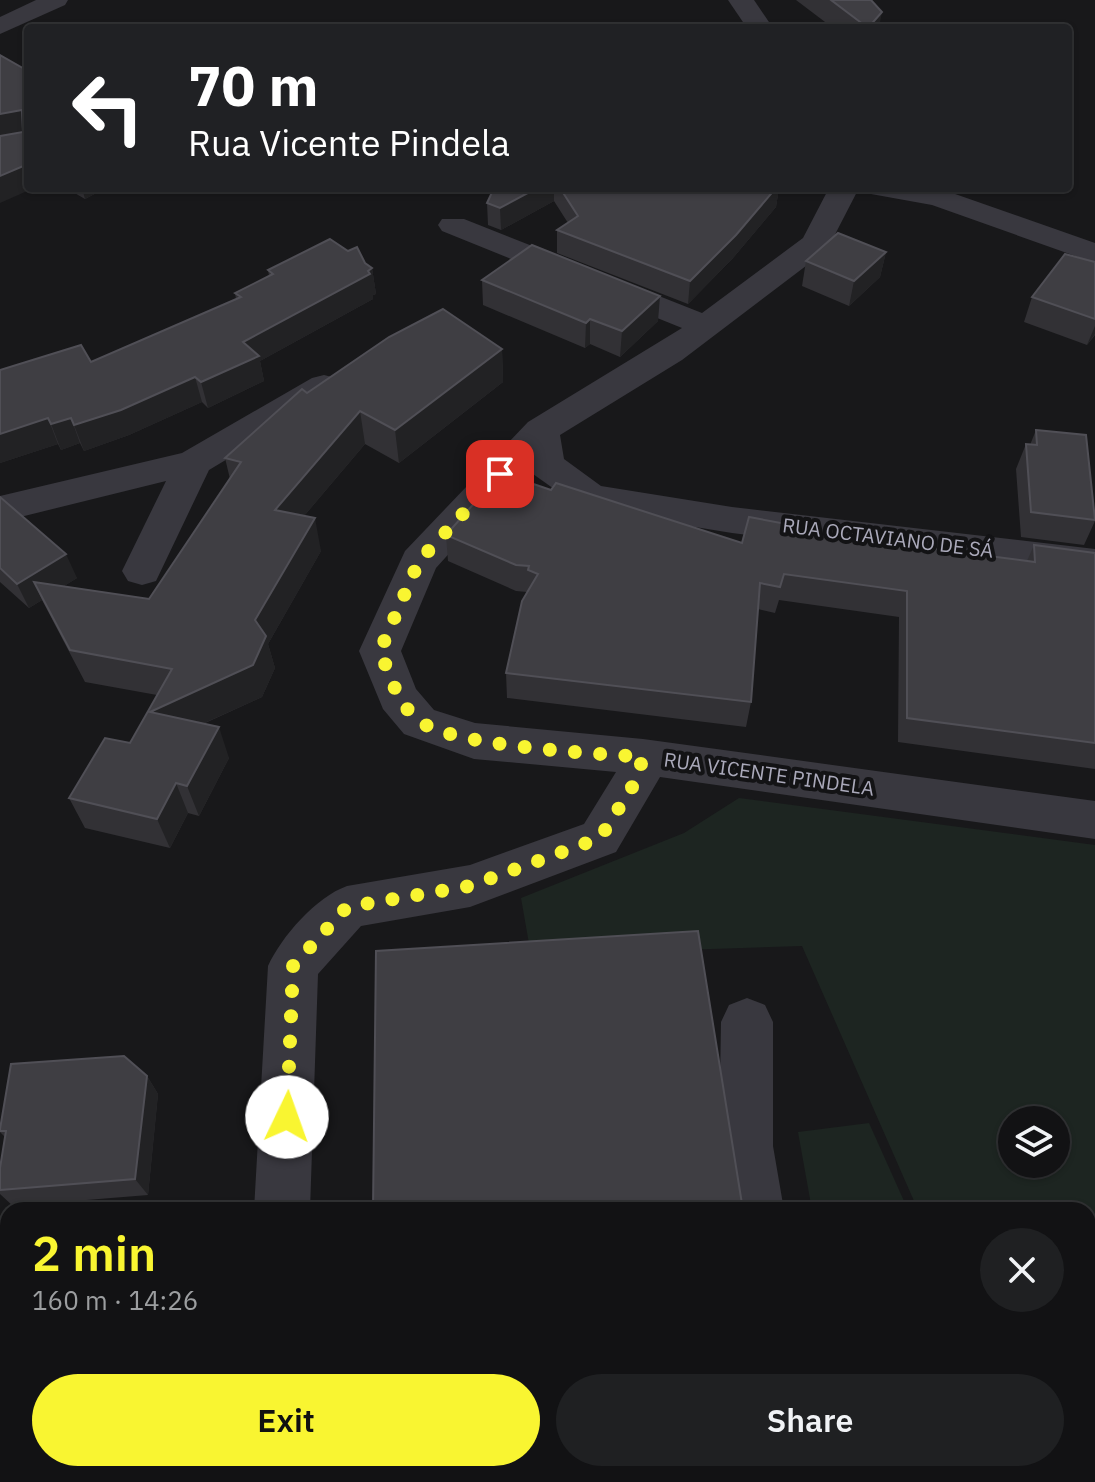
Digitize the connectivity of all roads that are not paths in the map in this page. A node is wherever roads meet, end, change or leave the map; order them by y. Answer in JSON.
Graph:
{"nodes":[{"id":1,"x":56,"y":0,"type":"edge"},
{"id":2,"x":740,"y":0,"type":"edge"},
{"id":3,"x":758,"y":24,"type":"edge"},
{"id":4,"x":0,"y":26,"type":"edge"},
{"id":5,"x":842,"y":192,"type":"edge"},
{"id":6,"x":906,"y":192,"type":"edge"},
{"id":7,"x":453,"y":225,"type":"dead end"},
{"id":8,"x":1095,"y":254,"type":"edge"},
{"id":9,"x":706,"y":326,"type":"junction"},
{"id":10,"x":358,"y":367,"type":"edge"},
{"id":11,"x":541,"y":430,"type":"junction"},
{"id":12,"x":194,"y":462,"type":"junction"},
{"id":13,"x":0,"y":509,"type":"edge"},
{"id":14,"x":1095,"y":563,"type":"edge"},
{"id":15,"x":142,"y":571,"type":"dead end"},
{"id":16,"x":643,"y":757,"type":"junction"},
{"id":17,"x":1095,"y":820,"type":"edge"},
{"id":18,"x":747,"y":1022,"type":"dead end"},
{"id":19,"x":282,"y":1202,"type":"edge"},
{"id":20,"x":755,"y":1202,"type":"edge"}],
"edges":[{"from":1,"to":4,"type":"street"},
{"from":2,"to":3,"type":"street"},
{"from":5,"to":9,"type":"street"},
{"from":6,"to":8,"type":"street"},
{"from":7,"to":9,"type":"street"},
{"from":9,"to":11,"type":"street"},
{"from":10,"to":12,"type":"street"},
{"from":11,"to":14,"type":"street","name":"RUA OCTAVIANO DE SÁ"},
{"from":11,"to":16,"type":"street","name":"RUA VICENTE PINDELA"},
{"from":12,"to":13,"type":"street"},
{"from":12,"to":15,"type":"street"},
{"from":16,"to":17,"type":"street","name":"RUA VICENTE PINDELA"},
{"from":16,"to":19,"type":"street"},
{"from":18,"to":20,"type":"street"}]}
